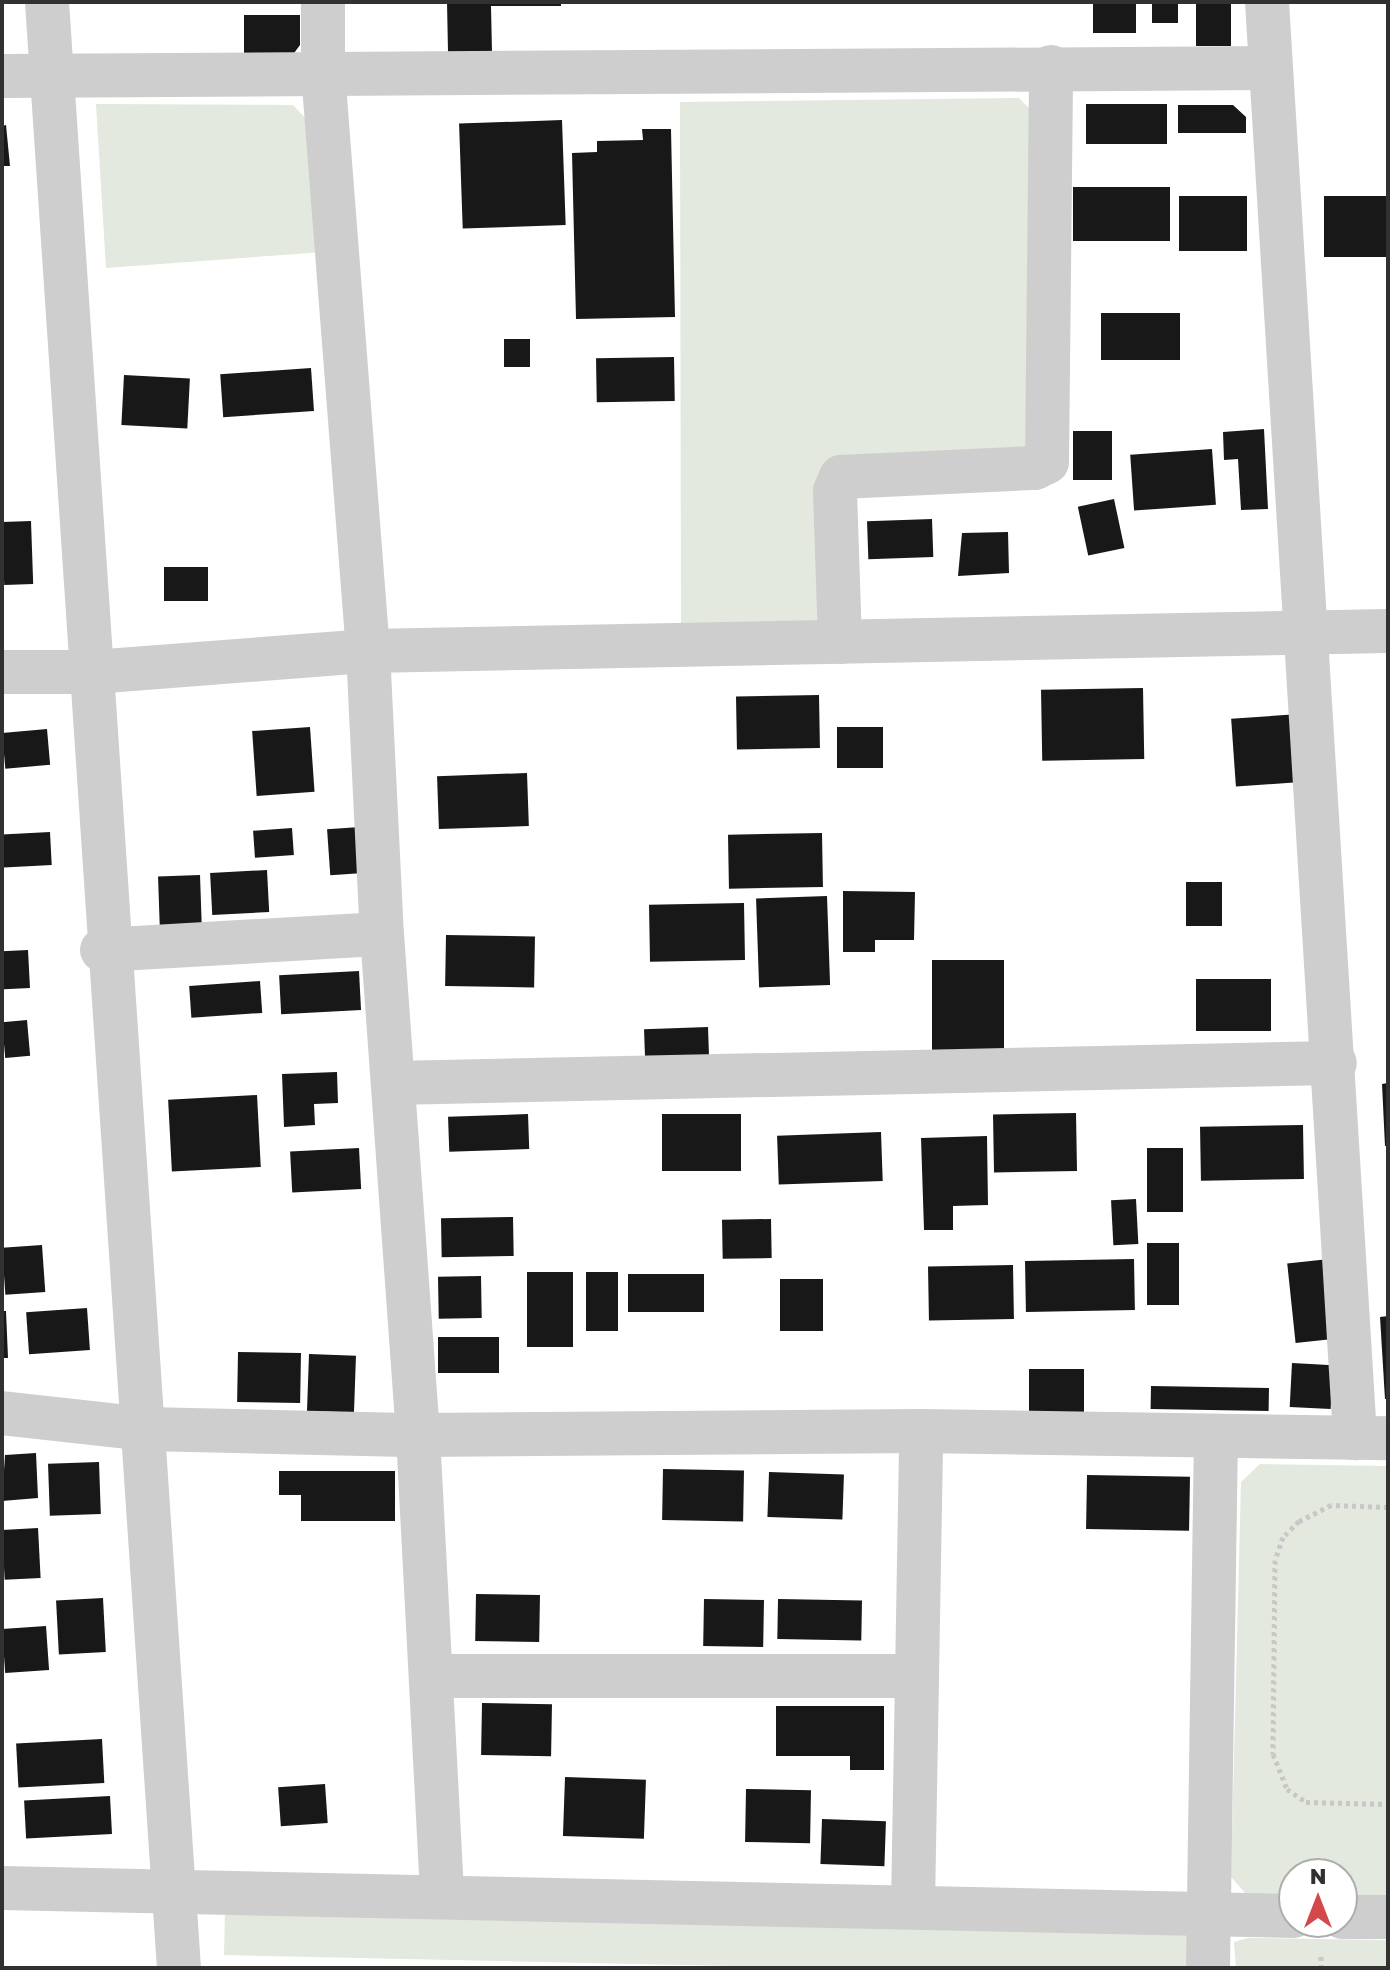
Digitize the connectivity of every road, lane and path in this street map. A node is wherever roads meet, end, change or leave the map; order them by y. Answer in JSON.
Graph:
{"nodes":[{"id":1,"x":47,"y":2,"type":"edge"},
{"id":2,"x":323,"y":2,"type":"edge"},
{"id":3,"x":1267,"y":2,"type":"edge"},
{"id":4,"x":1051,"y":67,"type":"junction"},
{"id":5,"x":1270,"y":68,"type":"junction"},
{"id":6,"x":323,"y":72,"type":"junction"},
{"id":7,"x":51,"y":73,"type":"junction"},
{"id":8,"x":2,"y":76,"type":"edge"},
{"id":9,"x":1388,"y":631,"type":"edge"},
{"id":10,"x":1306,"y":633,"type":"junction"},
{"id":11,"x":840,"y":642,"type":"junction"},
{"id":12,"x":368,"y":651,"type":"junction"},
{"id":13,"x":2,"y":672,"type":"edge"},
{"id":14,"x":93,"y":672,"type":"junction"},
{"id":15,"x":382,"y":934,"type":"junction"},
{"id":16,"x":107,"y":950,"type":"junction"},
{"id":17,"x":1335,"y":1063,"type":"junction"},
{"id":18,"x":393,"y":1083,"type":"junction"},
{"id":19,"x":2,"y":1413,"type":"edge"},
{"id":20,"x":147,"y":1429,"type":"junction"},
{"id":21,"x":921,"y":1431,"type":"junction"},
{"id":22,"x":418,"y":1435,"type":"junction"},
{"id":23,"x":1216,"y":1436,"type":"junction"},
{"id":24,"x":1372,"y":1438,"type":"edge"},
{"id":25,"x":1388,"y":1507,"type":"edge"},
{"id":26,"x":432,"y":1676,"type":"junction"},
{"id":27,"x":916,"y":1676,"type":"junction"},
{"id":28,"x":1388,"y":1804,"type":"edge"},
{"id":29,"x":2,"y":1888,"type":"edge"},
{"id":30,"x":177,"y":1893,"type":"junction"},
{"id":31,"x":442,"y":1894,"type":"junction"},
{"id":32,"x":913,"y":1906,"type":"junction"},
{"id":33,"x":1209,"y":1915,"type":"junction"},
{"id":34,"x":1278,"y":1916,"type":"edge"},
{"id":35,"x":1358,"y":1917,"type":"edge"},
{"id":36,"x":1388,"y":1917,"type":"edge"},
{"id":37,"x":179,"y":1968,"type":"edge"},
{"id":38,"x":1208,"y":1968,"type":"edge"}],
"edges":[{"from":1,"to":7,"type":"street"},
{"from":2,"to":6,"type":"street"},
{"from":3,"to":5,"type":"street"},
{"from":4,"to":5,"type":"street"},
{"from":4,"to":6,"type":"street"},
{"from":4,"to":11,"type":"street"},
{"from":5,"to":10,"type":"street"},
{"from":6,"to":7,"type":"street"},
{"from":6,"to":12,"type":"street"},
{"from":7,"to":8,"type":"street"},
{"from":7,"to":14,"type":"street"},
{"from":9,"to":10,"type":"street"},
{"from":10,"to":11,"type":"street"},
{"from":10,"to":17,"type":"street"},
{"from":11,"to":12,"type":"street"},
{"from":12,"to":14,"type":"street"},
{"from":12,"to":15,"type":"street"},
{"from":13,"to":14,"type":"street"},
{"from":14,"to":16,"type":"street"},
{"from":15,"to":16,"type":"street"},
{"from":15,"to":18,"type":"street"},
{"from":16,"to":20,"type":"street"},
{"from":17,"to":18,"type":"street"},
{"from":17,"to":24,"type":"street"},
{"from":18,"to":22,"type":"street"},
{"from":19,"to":20,"type":"street"},
{"from":20,"to":22,"type":"street"},
{"from":20,"to":30,"type":"street"},
{"from":21,"to":22,"type":"street"},
{"from":21,"to":23,"type":"street"},
{"from":21,"to":27,"type":"street"},
{"from":22,"to":26,"type":"street"},
{"from":23,"to":24,"type":"street"},
{"from":23,"to":33,"type":"street"},
{"from":25,"to":28,"type":"path"},
{"from":26,"to":27,"type":"street"},
{"from":26,"to":31,"type":"street"},
{"from":27,"to":32,"type":"street"},
{"from":29,"to":30,"type":"street"},
{"from":30,"to":31,"type":"street"},
{"from":30,"to":37,"type":"street"},
{"from":31,"to":32,"type":"street"},
{"from":32,"to":33,"type":"street"},
{"from":33,"to":34,"type":"street"},
{"from":33,"to":38,"type":"street"},
{"from":35,"to":36,"type":"street"}]}
